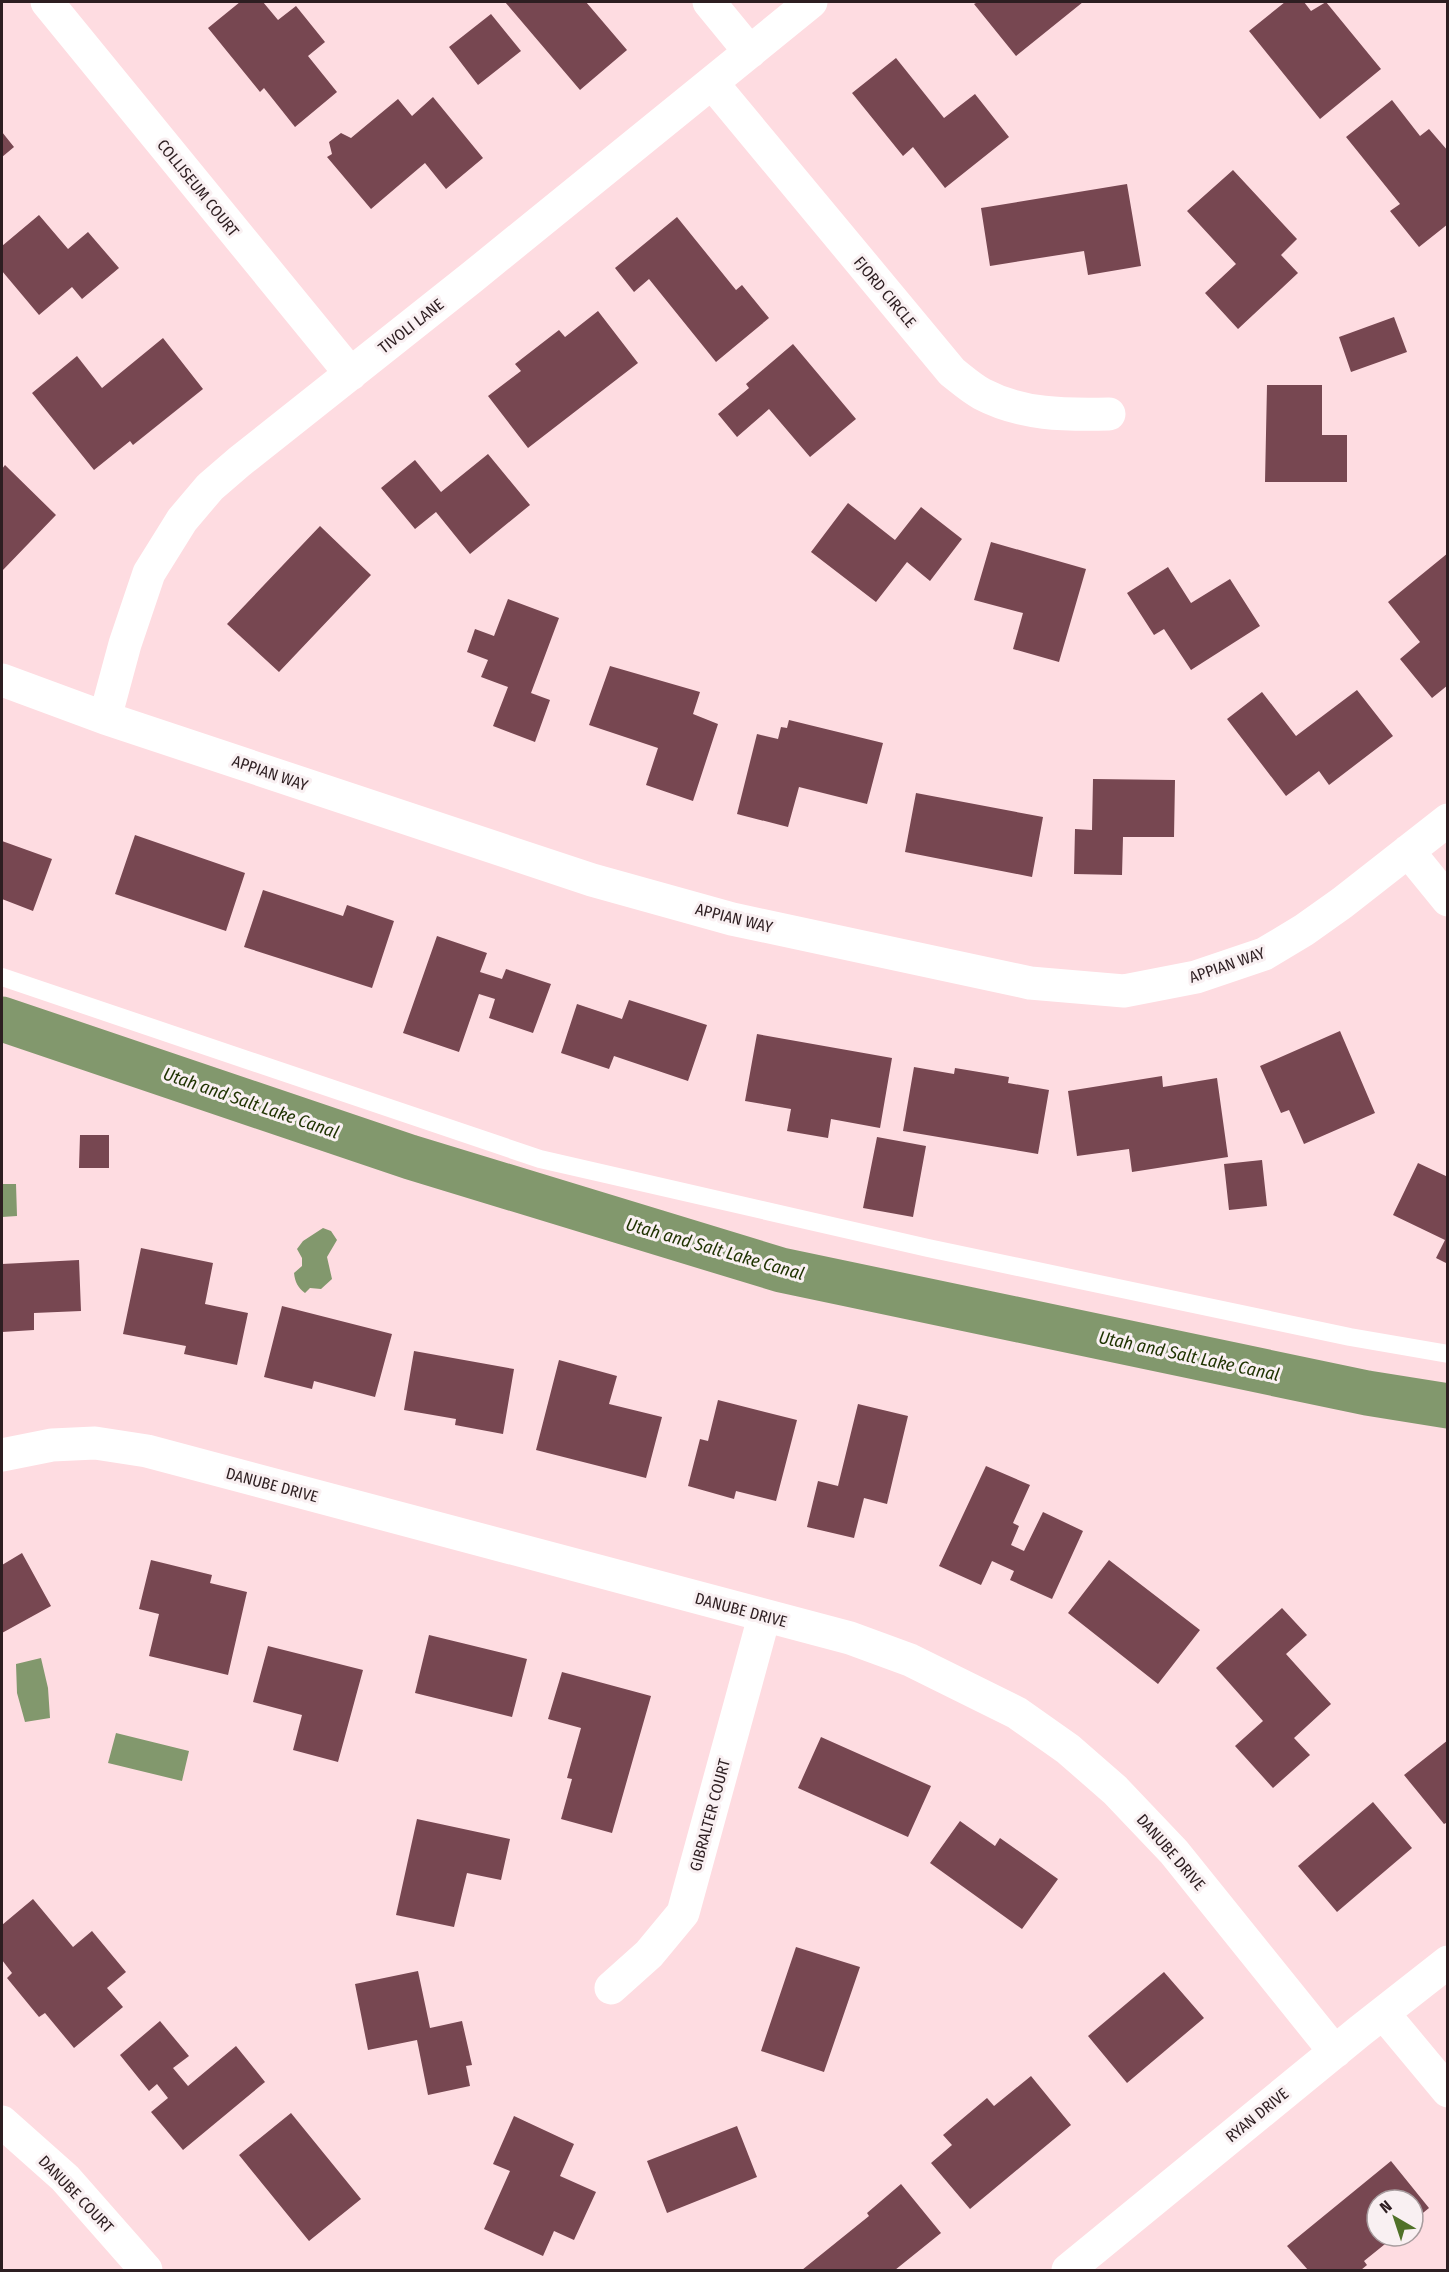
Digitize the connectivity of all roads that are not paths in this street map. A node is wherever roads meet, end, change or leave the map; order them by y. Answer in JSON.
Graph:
{"nodes":[{"id":1,"x":47,"y":2,"type":"edge"},
{"id":2,"x":709,"y":2,"type":"edge"},
{"id":3,"x":811,"y":2,"type":"edge"},
{"id":4,"x":750,"y":52,"type":"junction"},
{"id":5,"x":712,"y":83,"type":"junction"},
{"id":6,"x":351,"y":374,"type":"junction"},
{"id":7,"x":1109,"y":414,"type":"dead end"},
{"id":8,"x":2,"y":680,"type":"edge"},
{"id":9,"x":105,"y":718,"type":"junction"},
{"id":10,"x":1448,"y":820,"type":"edge"},
{"id":11,"x":1408,"y":851,"type":"junction"},
{"id":12,"x":1448,"y":900,"type":"edge"},
{"id":13,"x":2,"y":977,"type":"edge"},
{"id":14,"x":1448,"y":1354,"type":"edge"},
{"id":15,"x":2,"y":1455,"type":"edge"},
{"id":16,"x":764,"y":1617,"type":"junction"},
{"id":17,"x":1448,"y":1962,"type":"edge"},
{"id":18,"x":611,"y":1988,"type":"dead end"},
{"id":19,"x":1383,"y":2013,"type":"junction"},
{"id":20,"x":1335,"y":2052,"type":"junction"},
{"id":21,"x":1448,"y":2091,"type":"edge"},
{"id":22,"x":2,"y":2122,"type":"edge"},
{"id":23,"x":146,"y":2271,"type":"edge"},
{"id":24,"x":1068,"y":2271,"type":"edge"}],
"edges":[{"from":1,"to":6,"type":"street","name":"COLLISEUM COURT"},
{"from":2,"to":4,"type":"street"},
{"from":3,"to":4,"type":"street","name":"TIVOLI LANE"},
{"from":4,"to":5,"type":"street","name":"TIVOLI LANE"},
{"from":5,"to":6,"type":"street","name":"TIVOLI LANE"},
{"from":5,"to":7,"type":"street","name":"FJORD CIRCLE"},
{"from":6,"to":9,"type":"street","name":"TIVOLI LANE"},
{"from":8,"to":9,"type":"street","name":"APPIAN WAY"},
{"from":9,"to":11,"type":"street","name":"APPIAN WAY"},
{"from":10,"to":11,"type":"street","name":"APPIAN WAY"},
{"from":11,"to":12,"type":"street"},
{"from":13,"to":14,"type":"lane"},
{"from":15,"to":16,"type":"street","name":"DANUBE DRIVE"},
{"from":16,"to":18,"type":"street","name":"GIBRALTER COURT"},
{"from":16,"to":20,"type":"street","name":"DANUBE DRIVE"},
{"from":17,"to":19,"type":"street","name":"RYAN DRIVE"},
{"from":19,"to":20,"type":"street","name":"RYAN DRIVE"},
{"from":19,"to":21,"type":"street"},
{"from":20,"to":24,"type":"street","name":"RYAN DRIVE"},
{"from":22,"to":23,"type":"street","name":"DANUBE COURT"}]}
